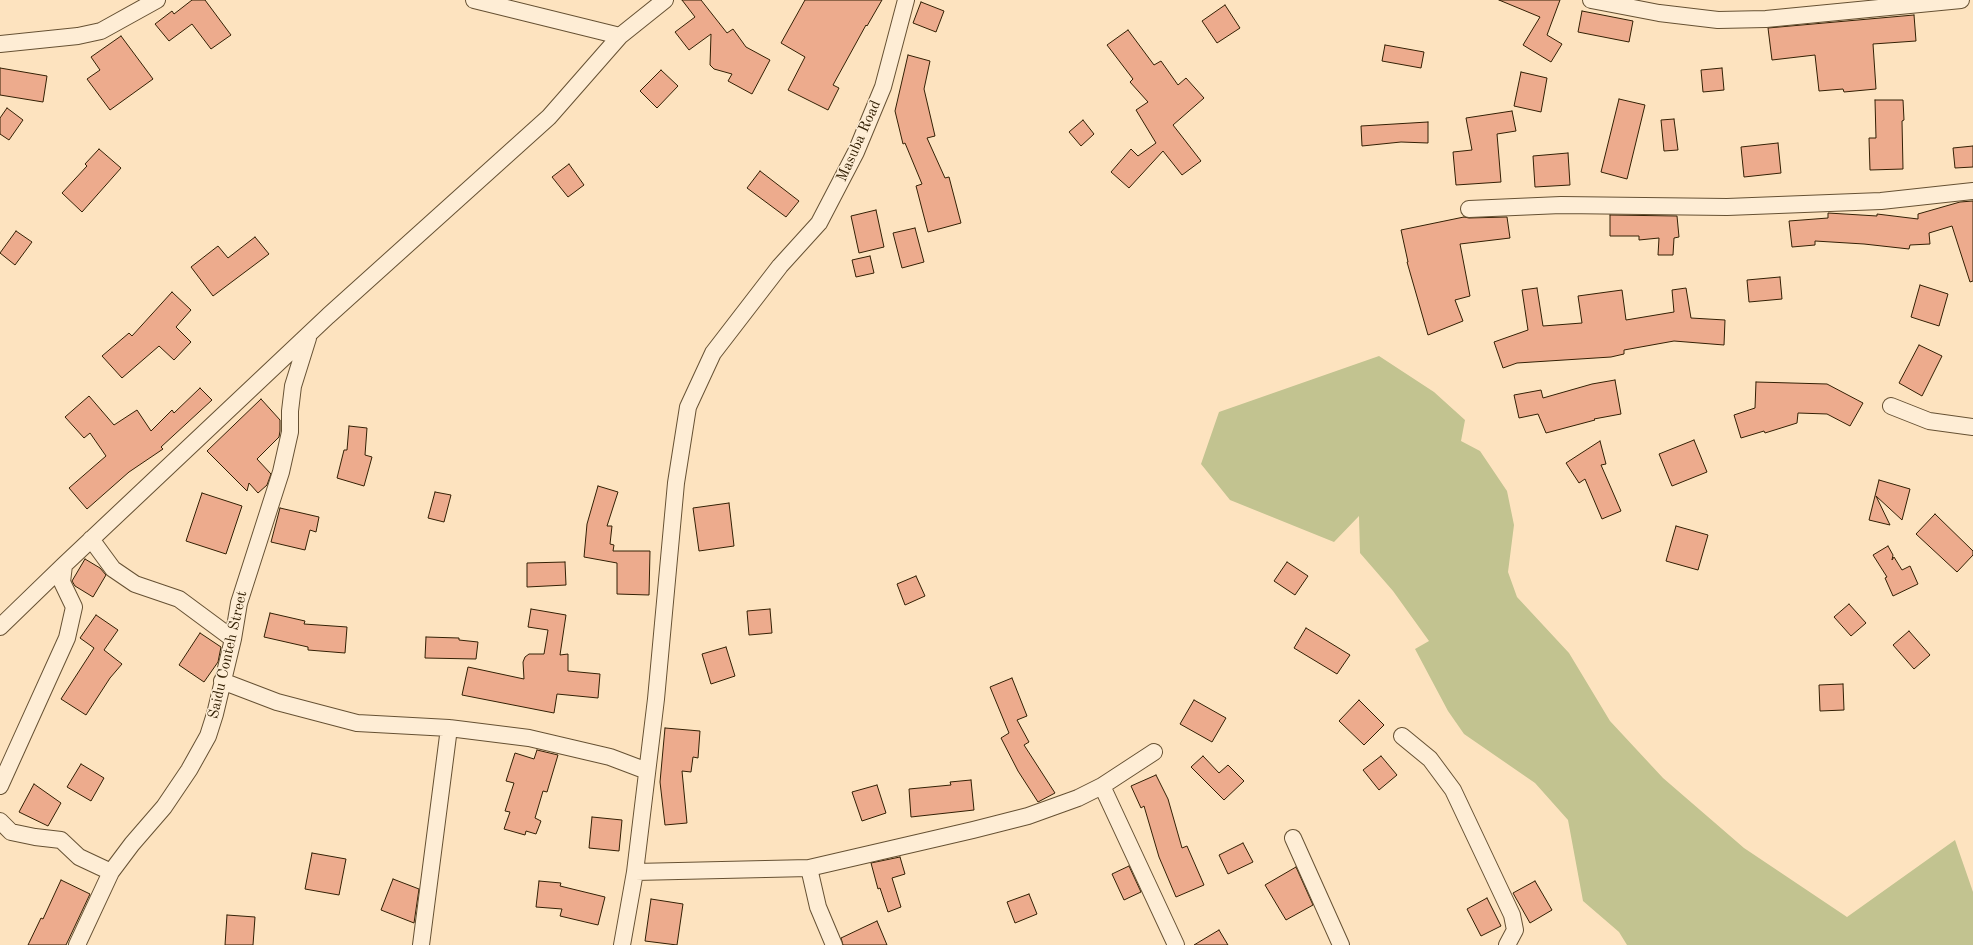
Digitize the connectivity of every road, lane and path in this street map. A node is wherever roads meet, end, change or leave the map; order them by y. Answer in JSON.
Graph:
{"nodes":[{"id":1,"x":157,"y":0,"type":"edge"},
{"id":2,"x":474,"y":0,"type":"edge"},
{"id":3,"x":664,"y":0,"type":"edge"},
{"id":4,"x":906,"y":0,"type":"edge"},
{"id":5,"x":1591,"y":0,"type":"edge"},
{"id":6,"x":1961,"y":0,"type":"edge"},
{"id":7,"x":620,"y":36,"type":"junction"},
{"id":8,"x":0,"y":44,"type":"edge"},
{"id":9,"x":1973,"y":191,"type":"edge"},
{"id":10,"x":1469,"y":209,"type":"dead end"},
{"id":11,"x":309,"y":335,"type":"junction"},
{"id":12,"x":1891,"y":406,"type":"dead end"},
{"id":13,"x":1973,"y":427,"type":"edge"},
{"id":14,"x":91,"y":539,"type":"junction"},
{"id":15,"x":64,"y":565,"type":"junction"},
{"id":16,"x":0,"y":627,"type":"edge"},
{"id":17,"x":233,"y":639,"type":"junction"},
{"id":18,"x":222,"y":681,"type":"junction"},
{"id":19,"x":449,"y":728,"type":"junction"},
{"id":20,"x":1402,"y":736,"type":"dead end"},
{"id":21,"x":1154,"y":752,"type":"dead end"},
{"id":22,"x":647,"y":771,"type":"junction"},
{"id":23,"x":0,"y":786,"type":"edge"},
{"id":24,"x":1102,"y":786,"type":"junction"},
{"id":25,"x":0,"y":820,"type":"edge"},
{"id":26,"x":1293,"y":838,"type":"dead end"},
{"id":27,"x":809,"y":868,"type":"junction"},
{"id":28,"x":111,"y":872,"type":"junction"},
{"id":29,"x":635,"y":872,"type":"junction"},
{"id":30,"x":77,"y":945,"type":"edge"},
{"id":31,"x":421,"y":945,"type":"edge"},
{"id":32,"x":622,"y":945,"type":"edge"},
{"id":33,"x":834,"y":945,"type":"edge"},
{"id":34,"x":1176,"y":945,"type":"edge"},
{"id":35,"x":1340,"y":945,"type":"edge"},
{"id":36,"x":1507,"y":945,"type":"edge"}],
"edges":[{"from":1,"to":8,"type":"street"},
{"from":2,"to":7,"type":"street"},
{"from":3,"to":7,"type":"street"},
{"from":4,"to":22,"type":"street","name":"Masuba Road"},
{"from":5,"to":6,"type":"street"},
{"from":7,"to":11,"type":"street"},
{"from":9,"to":10,"type":"street"},
{"from":11,"to":14,"type":"street"},
{"from":11,"to":17,"type":"street","name":"Saidu Conteh Street"},
{"from":12,"to":13,"type":"street"},
{"from":14,"to":15,"type":"street"},
{"from":14,"to":17,"type":"street"},
{"from":15,"to":16,"type":"street"},
{"from":15,"to":23,"type":"street"},
{"from":17,"to":18,"type":"street","name":"Saidu Conteh Street"},
{"from":18,"to":19,"type":"street"},
{"from":18,"to":28,"type":"street","name":"Saidu Conteh Street"},
{"from":19,"to":22,"type":"street"},
{"from":19,"to":31,"type":"street"},
{"from":20,"to":36,"type":"street"},
{"from":21,"to":24,"type":"street"},
{"from":22,"to":29,"type":"street","name":"Masuba Road"},
{"from":24,"to":27,"type":"street"},
{"from":24,"to":34,"type":"street"},
{"from":25,"to":28,"type":"street"},
{"from":26,"to":35,"type":"street"},
{"from":27,"to":29,"type":"street"},
{"from":27,"to":33,"type":"street"},
{"from":28,"to":30,"type":"street","name":"Saidu Conteh Street"},
{"from":29,"to":32,"type":"street","name":"Masuba Road"}]}
